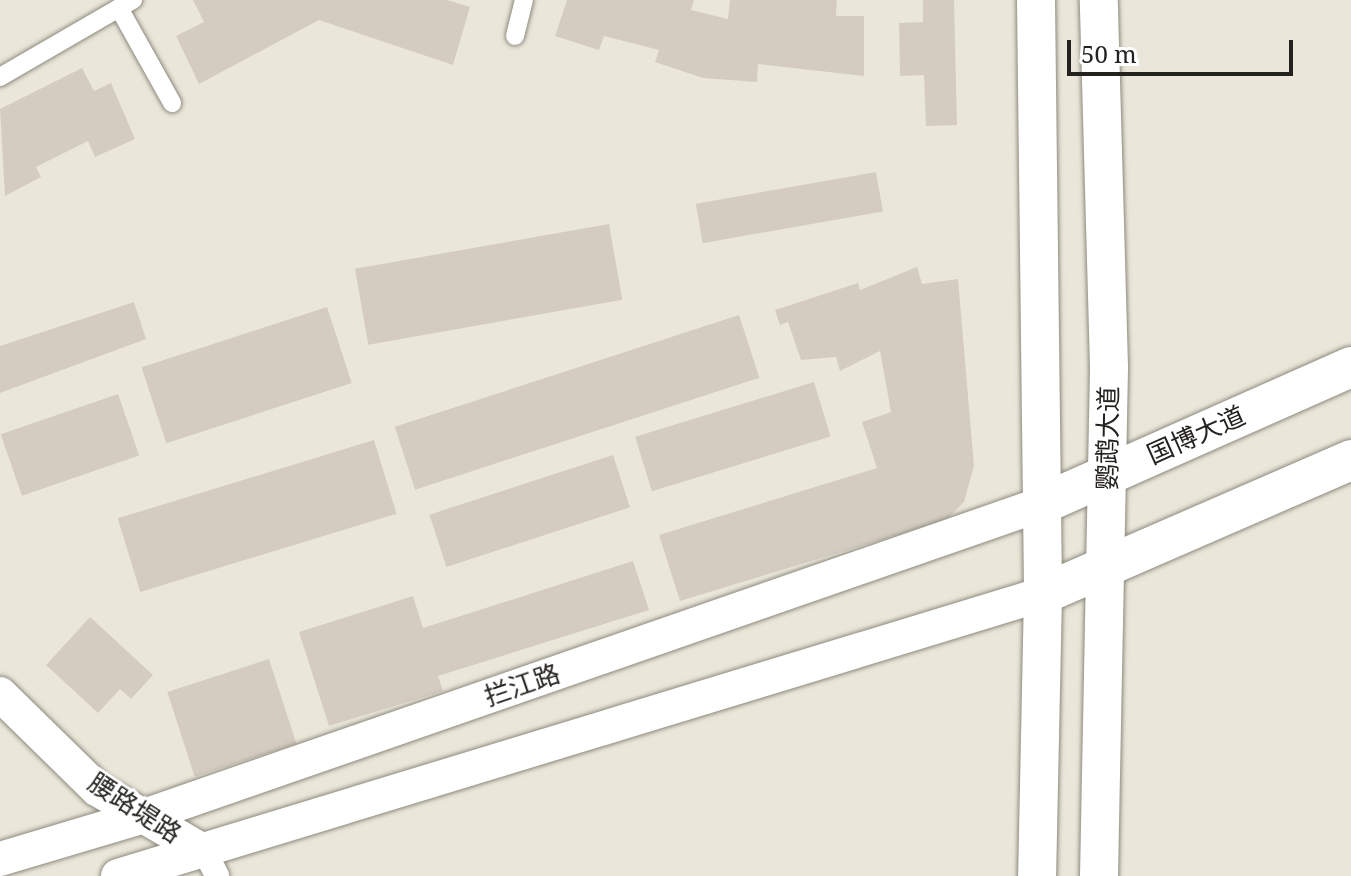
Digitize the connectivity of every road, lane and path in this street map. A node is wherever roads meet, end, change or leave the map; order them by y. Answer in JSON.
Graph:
{"nodes":[{"id":1,"x":524,"y":0,"type":"edge"},
{"id":2,"x":1036,"y":0,"type":"edge"},
{"id":3,"x":1099,"y":0,"type":"edge"},
{"id":4,"x":126,"y":4,"type":"edge"},
{"id":5,"x":515,"y":36,"type":"dead end"},
{"id":6,"x":0,"y":77,"type":"edge"},
{"id":7,"x":172,"y":103,"type":"dead end"},
{"id":8,"x":1351,"y":367,"type":"edge"},
{"id":9,"x":1351,"y":460,"type":"edge"},
{"id":10,"x":1108,"y":474,"type":"junction"},
{"id":11,"x":1042,"y":504,"type":"junction"},
{"id":12,"x":1104,"y":564,"type":"junction"},
{"id":13,"x":1043,"y":594,"type":"junction"},
{"id":14,"x":0,"y":694,"type":"edge"},
{"id":15,"x":144,"y":816,"type":"junction"},
{"id":16,"x":0,"y":859,"type":"edge"},
{"id":17,"x":211,"y":864,"type":"edge"},
{"id":18,"x":118,"y":876,"type":"edge"},
{"id":19,"x":1037,"y":876,"type":"edge"},
{"id":20,"x":1099,"y":876,"type":"edge"}],
"edges":[{"from":1,"to":5,"type":"street"},
{"from":2,"to":11,"type":"main road"},
{"from":3,"to":10,"type":"main road","name":"鹦鹉大道"},
{"from":4,"to":6,"type":"street"},
{"from":4,"to":7,"type":"street"},
{"from":8,"to":10,"type":"highway","name":"国博大道"},
{"from":9,"to":12,"type":"highway"},
{"from":10,"to":11,"type":"highway","name":"国博大道"},
{"from":10,"to":12,"type":"main road","name":"鹦鹉大道"},
{"from":11,"to":13,"type":"main road"},
{"from":11,"to":15,"type":"main road","name":"拦江路"},
{"from":12,"to":13,"type":"highway"},
{"from":12,"to":20,"type":"main road","name":"鹦鹉大道"},
{"from":13,"to":17,"type":"main road"},
{"from":13,"to":19,"type":"main road"},
{"from":14,"to":15,"type":"main road","name":"腰路堤路"},
{"from":15,"to":16,"type":"main road","name":"拦江路"},
{"from":15,"to":17,"type":"main road","name":"腰路堤路"},
{"from":17,"to":18,"type":"main road"}]}
